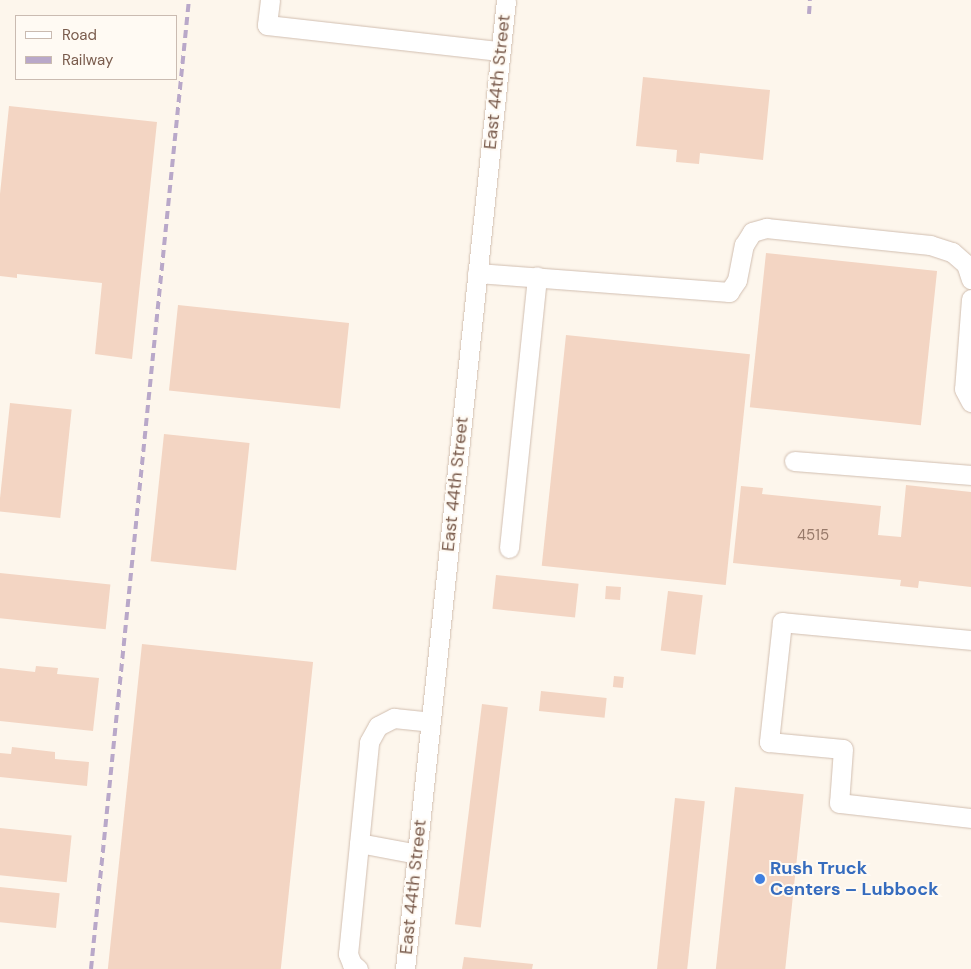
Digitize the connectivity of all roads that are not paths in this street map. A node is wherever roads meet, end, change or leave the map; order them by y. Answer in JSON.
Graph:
{"nodes":[{"id":1,"x":270,"y":0,"type":"edge"},
{"id":2,"x":506,"y":0,"type":"edge"},
{"id":3,"x":500,"y":51,"type":"junction"},
{"id":4,"x":477,"y":273,"type":"junction"},
{"id":5,"x":536,"y":276,"type":"junction"},
{"id":6,"x":971,"y":279,"type":"edge"},
{"id":7,"x":971,"y":299,"type":"edge"},
{"id":8,"x":971,"y":402,"type":"edge"},
{"id":9,"x":794,"y":461,"type":"dead end"},
{"id":10,"x":971,"y":475,"type":"edge"},
{"id":11,"x":509,"y":548,"type":"dead end"},
{"id":12,"x":971,"y":640,"type":"edge"},
{"id":13,"x":430,"y":722,"type":"junction"},
{"id":14,"x":971,"y":818,"type":"edge"},
{"id":15,"x":359,"y":843,"type":"junction"},
{"id":16,"x":417,"y":854,"type":"junction"},
{"id":17,"x":358,"y":969,"type":"edge"},
{"id":18,"x":405,"y":969,"type":"edge"}],
"edges":[{"from":1,"to":3,"type":"street"},
{"from":2,"to":3,"type":"street","name":"East 44th Street"},
{"from":3,"to":4,"type":"street","name":"East 44th Street"},
{"from":4,"to":5,"type":"street"},
{"from":4,"to":13,"type":"street","name":"East 44th Street"},
{"from":5,"to":6,"type":"street"},
{"from":5,"to":11,"type":"street"},
{"from":7,"to":8,"type":"street"},
{"from":9,"to":10,"type":"street"},
{"from":12,"to":14,"type":"street"},
{"from":13,"to":15,"type":"street"},
{"from":13,"to":16,"type":"street","name":"East 44th Street"},
{"from":15,"to":16,"type":"street"},
{"from":15,"to":17,"type":"street"},
{"from":16,"to":18,"type":"street","name":"East 44th Street"}]}
